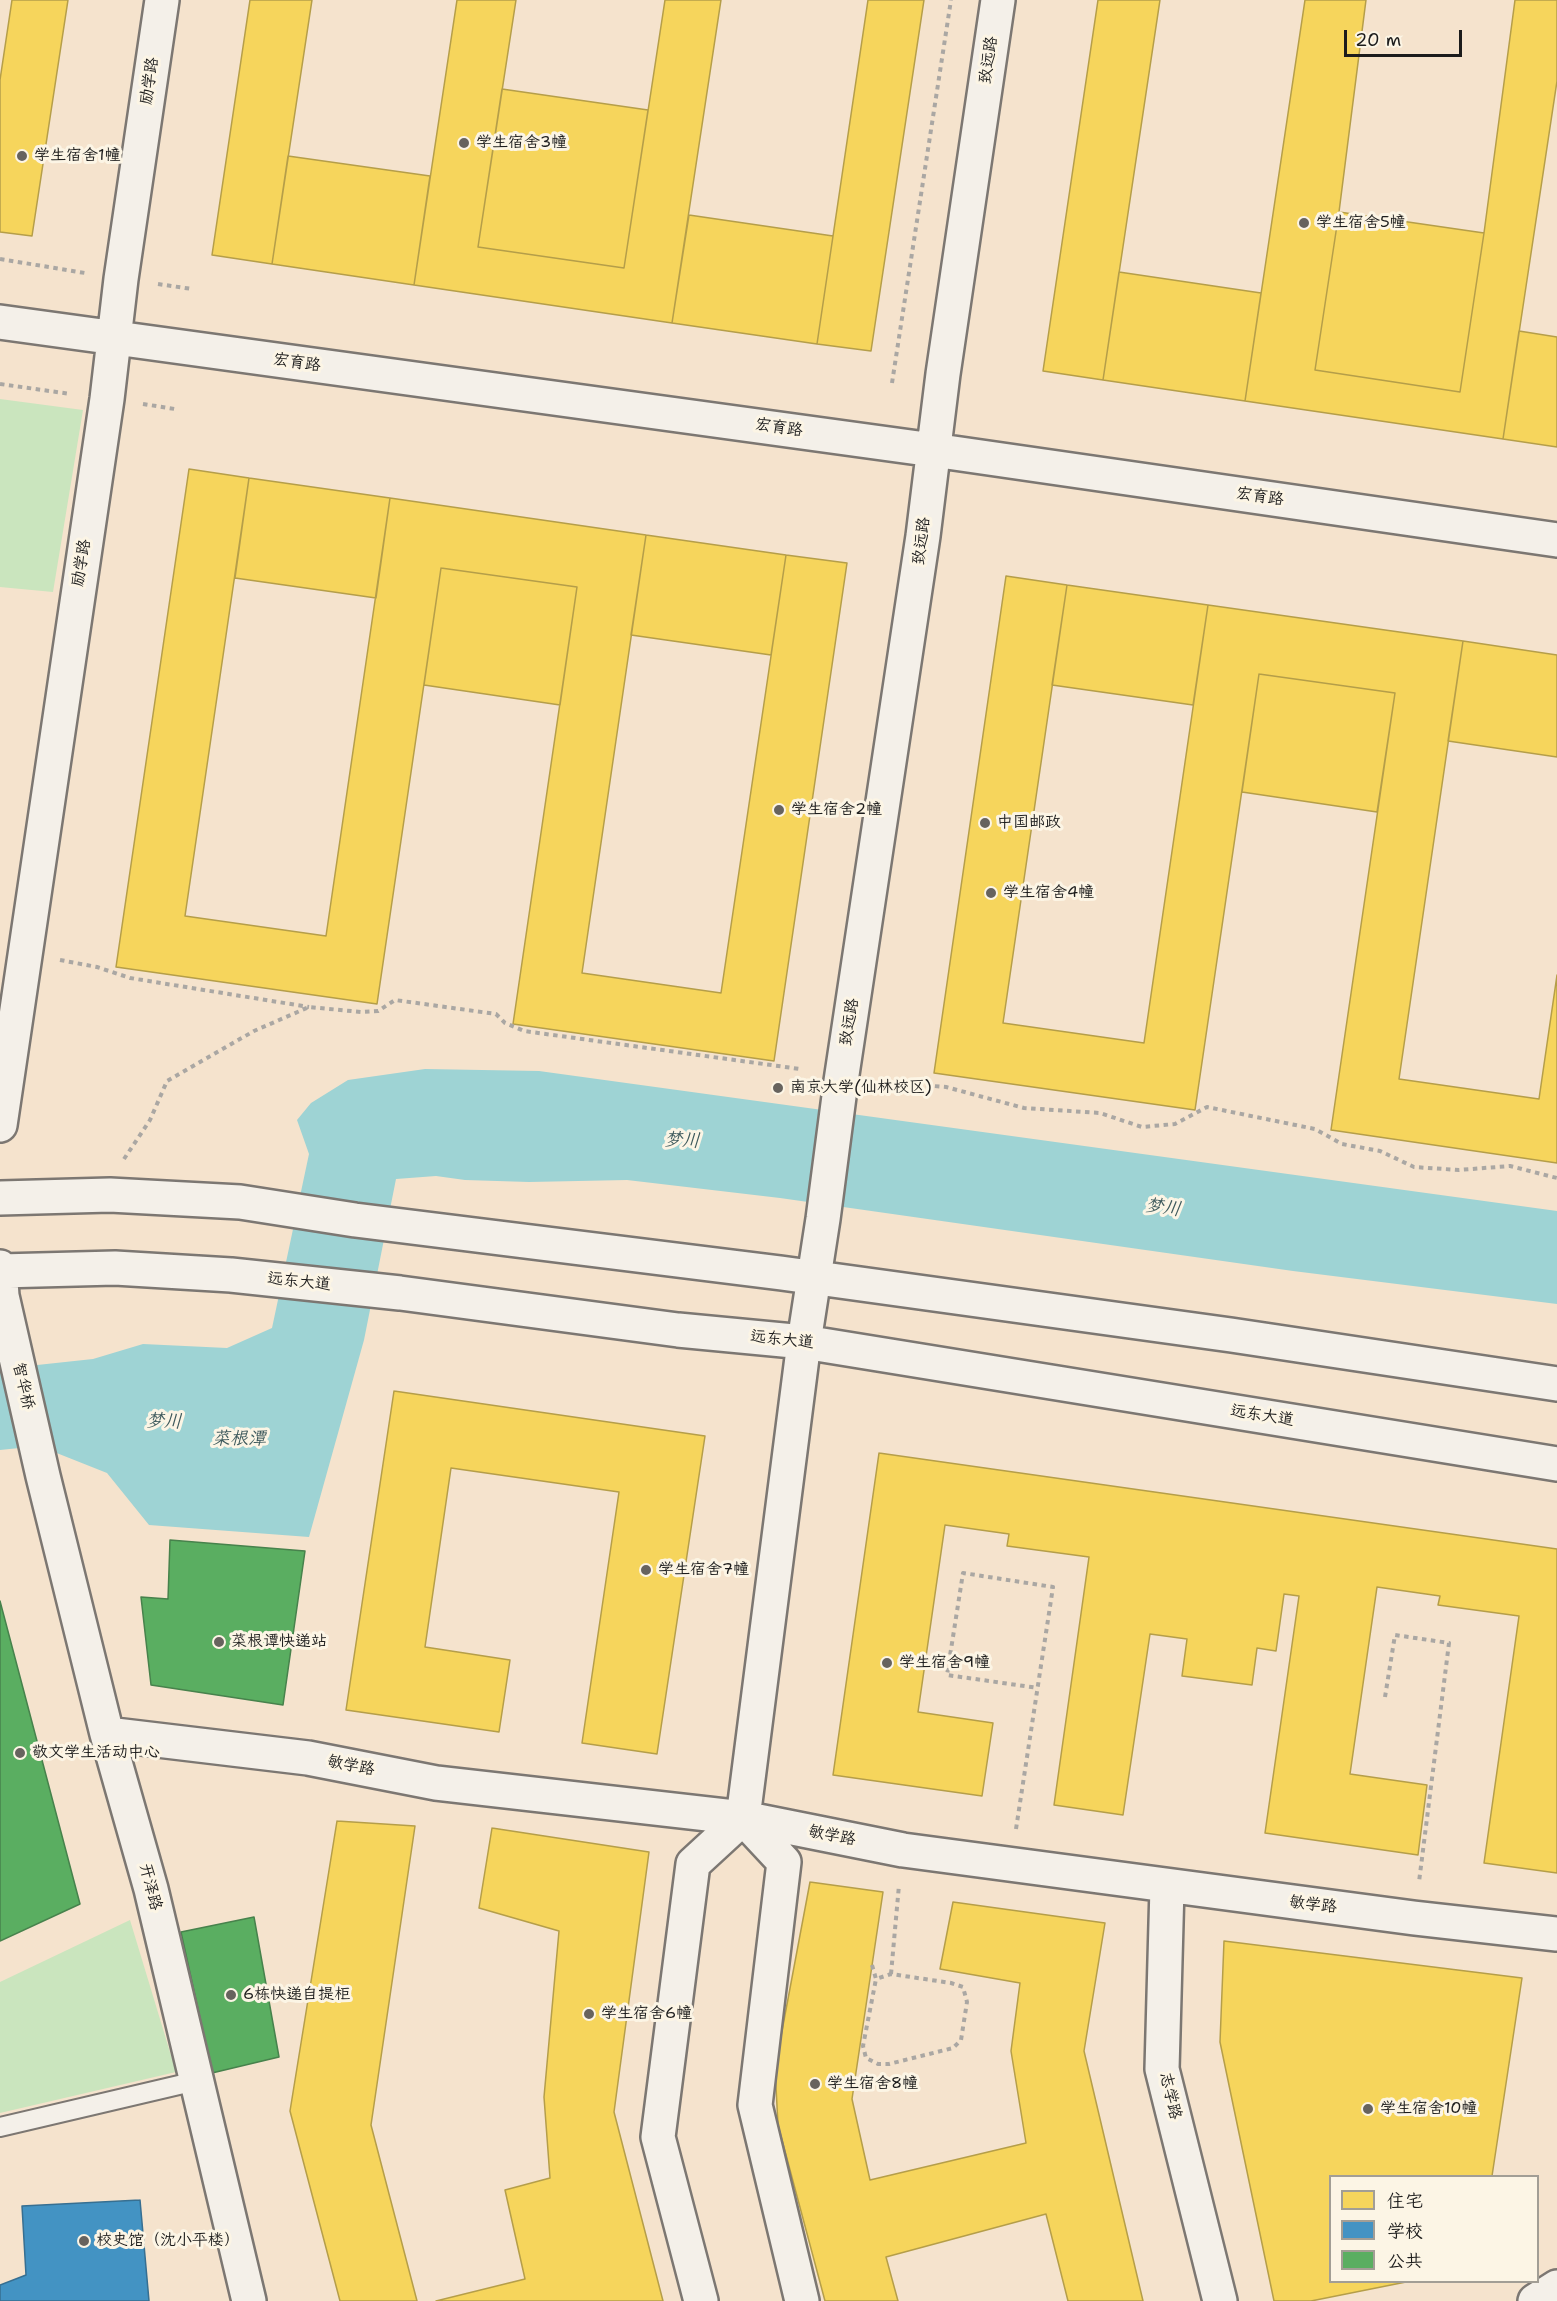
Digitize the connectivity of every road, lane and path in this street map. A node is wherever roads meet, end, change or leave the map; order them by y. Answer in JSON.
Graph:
{"nodes":[{"id":1,"x":162,"y":0,"type":"edge"},
{"id":2,"x":951,"y":0,"type":"edge"},
{"id":3,"x":998,"y":0,"type":"edge"},
{"id":4,"x":0,"y":259,"type":"edge"},
{"id":5,"x":122,"y":279,"type":"junction"},
{"id":6,"x":0,"y":322,"type":"edge"},
{"id":7,"x":115,"y":338,"type":"junction"},
{"id":8,"x":892,"y":383,"type":"dead end"},
{"id":9,"x":0,"y":384,"type":"edge"},
{"id":10,"x":107,"y":399,"type":"junction"},
{"id":11,"x":933,"y":450,"type":"junction"},
{"id":12,"x":1557,"y":540,"type":"edge"},
{"id":13,"x":25,"y":954,"type":"junction"},
{"id":14,"x":309,"y":1007,"type":"junction"},
{"id":15,"x":800,"y":1069,"type":"dead end"},
{"id":16,"x":908,"y":1084,"type":"dead end"},
{"id":17,"x":0,"y":1125,"type":"edge"},
{"id":18,"x":118,"y":1168,"type":"dead end"},
{"id":19,"x":1557,"y":1178,"type":"edge"},
{"id":20,"x":0,"y":1198,"type":"edge"},
{"id":21,"x":1,"y":1276,"type":"edge"},
{"id":22,"x":815,"y":1278,"type":"junction"},
{"id":23,"x":804,"y":1342,"type":"junction"},
{"id":24,"x":1557,"y":1384,"type":"edge"},
{"id":25,"x":1557,"y":1464,"type":"edge"},
{"id":26,"x":43,"y":1476,"type":"joint"},
{"id":27,"x":1038,"y":1688,"type":"junction"},
{"id":28,"x":1386,"y":1697,"type":"dead end"},
{"id":29,"x":107,"y":1734,"type":"junction"},
{"id":30,"x":743,"y":1818,"type":"junction"},
{"id":31,"x":903,"y":1850,"type":"junction"},
{"id":32,"x":1011,"y":1865,"type":"junction"},
{"id":33,"x":1167,"y":1887,"type":"junction"},
{"id":34,"x":1414,"y":1918,"type":"junction"},
{"id":35,"x":1557,"y":1934,"type":"edge"},
{"id":36,"x":872,"y":1965,"type":"dead end"},
{"id":37,"x":891,"y":1974,"type":"junction"},
{"id":38,"x":876,"y":1979,"type":"junction"},
{"id":39,"x":196,"y":2081,"type":"junction"},
{"id":40,"x":0,"y":2127,"type":"edge"},
{"id":41,"x":1557,"y":2287,"type":"edge"},
{"id":42,"x":249,"y":2301,"type":"edge"},
{"id":43,"x":701,"y":2301,"type":"edge"},
{"id":44,"x":802,"y":2301,"type":"edge"},
{"id":45,"x":1220,"y":2301,"type":"edge"},
{"id":46,"x":1535,"y":2301,"type":"edge"}],
"edges":[{"from":1,"to":5,"type":"street","name":"励学路"},
{"from":2,"to":8,"type":"path"},
{"from":3,"to":11,"type":"street","name":"致远路"},
{"from":4,"to":5,"type":"path"},
{"from":5,"to":7,"type":"street","name":"励学路"},
{"from":6,"to":7,"type":"street","name":"宏育路"},
{"from":7,"to":10,"type":"street","name":"励学路"},
{"from":7,"to":11,"type":"street","name":"宏育路"},
{"from":9,"to":10,"type":"path"},
{"from":10,"to":13,"type":"street","name":"励学路"},
{"from":11,"to":12,"type":"street","name":"宏育路"},
{"from":11,"to":22,"type":"street","name":"致远路"},
{"from":13,"to":14,"type":"path"},
{"from":13,"to":17,"type":"street","name":"励学路"},
{"from":14,"to":15,"type":"path"},
{"from":14,"to":18,"type":"path"},
{"from":16,"to":19,"type":"path"},
{"from":20,"to":22,"type":"street"},
{"from":21,"to":23,"type":"street","name":"远东大道"},
{"from":21,"to":26,"type":"street","name":"智华桥"},
{"from":22,"to":23,"type":"street","name":"致远路"},
{"from":22,"to":24,"type":"street"},
{"from":23,"to":25,"type":"street","name":"远东大道"},
{"from":23,"to":30,"type":"street","name":"致远路"},
{"from":26,"to":29,"type":"street","name":"开泽路"},
{"from":27,"to":27,"type":"path"},
{"from":27,"to":32,"type":"path"},
{"from":28,"to":34,"type":"path"},
{"from":29,"to":30,"type":"street","name":"敏学路"},
{"from":29,"to":39,"type":"street","name":"开泽路"},
{"from":30,"to":31,"type":"street","name":"敏学路"},
{"from":30,"to":43,"type":"street"},
{"from":30,"to":44,"type":"street"},
{"from":31,"to":32,"type":"street","name":"敏学路"},
{"from":31,"to":37,"type":"path"},
{"from":32,"to":33,"type":"street","name":"敏学路"},
{"from":33,"to":34,"type":"street","name":"敏学路"},
{"from":33,"to":45,"type":"street","name":"志学路"},
{"from":34,"to":35,"type":"street","name":"敏学路"},
{"from":36,"to":38,"type":"path"},
{"from":37,"to":38,"type":"path"},
{"from":37,"to":38,"type":"path"},
{"from":39,"to":40,"type":"lane"},
{"from":39,"to":42,"type":"street","name":"开泽路"},
{"from":41,"to":46,"type":"street"}]}
